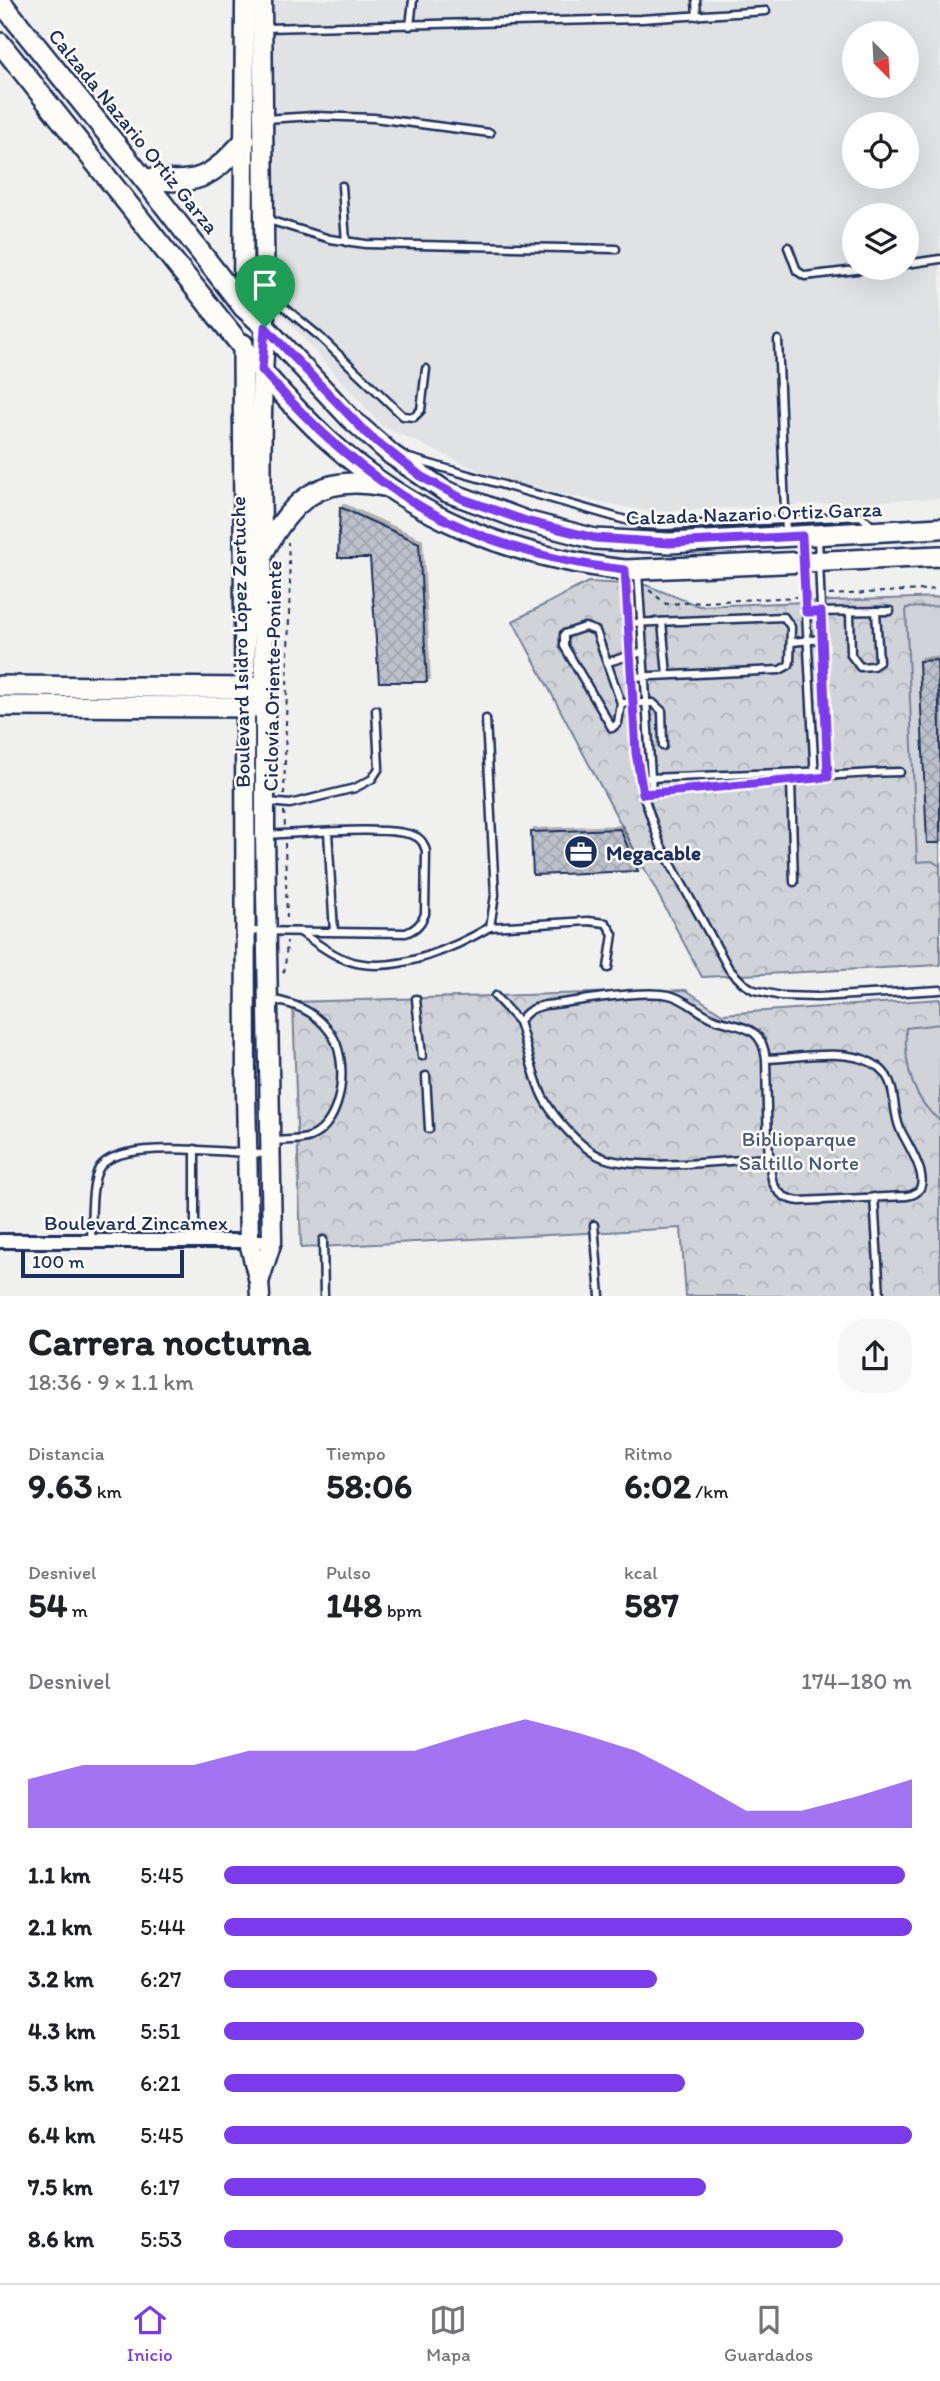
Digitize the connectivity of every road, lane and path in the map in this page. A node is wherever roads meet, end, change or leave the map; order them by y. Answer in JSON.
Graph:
{"nodes":[{"id":1,"x":245,"y":0,"type":"edge"},
{"id":2,"x":262,"y":0,"type":"edge"},
{"id":3,"x":412,"y":0,"type":"edge"},
{"id":4,"x":696,"y":0,"type":"edge"},
{"id":5,"x":0,"y":1,"type":"edge"},
{"id":6,"x":766,"y":11,"type":"dead end"},
{"id":7,"x":696,"y":16,"type":"junction"},
{"id":8,"x":410,"y":26,"type":"junction"},
{"id":9,"x":254,"y":29,"type":"junction"},
{"id":10,"x":0,"y":43,"type":"edge"},
{"id":11,"x":262,"y":119,"type":"junction"},
{"id":12,"x":490,"y":133,"type":"dead end"},
{"id":13,"x":246,"y":141,"type":"junction"},
{"id":14,"x":143,"y":178,"type":"junction"},
{"id":15,"x":342,"y":186,"type":"dead end"},
{"id":16,"x":265,"y":219,"type":"junction"},
{"id":17,"x":346,"y":242,"type":"junction"},
{"id":18,"x":788,"y":247,"type":"dead end"},
{"id":19,"x":616,"y":249,"type":"dead end"},
{"id":20,"x":940,"y":259,"type":"edge"},
{"id":21,"x":919,"y":262,"type":"edge"},
{"id":22,"x":842,"y":272,"type":"edge"},
{"id":23,"x":264,"y":290,"type":"junction"},
{"id":24,"x":243,"y":307,"type":"junction"},
{"id":25,"x":265,"y":327,"type":"junction"},
{"id":26,"x":778,"y":340,"type":"dead end"},
{"id":27,"x":243,"y":347,"type":"junction"},
{"id":28,"x":426,"y":369,"type":"dead end"},
{"id":29,"x":262,"y":370,"type":"junction"},
{"id":30,"x":392,"y":455,"type":"junction"},
{"id":31,"x":390,"y":487,"type":"junction"},
{"id":32,"x":940,"y":528,"type":"edge"},
{"id":33,"x":798,"y":532,"type":"junction"},
{"id":34,"x":878,"y":532,"type":"junction"},
{"id":35,"x":287,"y":542,"type":"dead end"},
{"id":36,"x":940,"y":556,"type":"edge"},
{"id":37,"x":261,"y":557,"type":"junction"},
{"id":38,"x":811,"y":562,"type":"junction"},
{"id":39,"x":634,"y":574,"type":"junction"},
{"id":40,"x":940,"y":589,"type":"edge"},
{"id":41,"x":820,"y":596,"type":"junction"},
{"id":42,"x":805,"y":597,"type":"junction"},
{"id":43,"x":876,"y":611,"type":"junction"},
{"id":44,"x":890,"y":611,"type":"dead end"},
{"id":45,"x":806,"y":612,"type":"junction"},
{"id":46,"x":821,"y":612,"type":"junction"},
{"id":47,"x":850,"y":612,"type":"junction"},
{"id":48,"x":641,"y":622,"type":"junction"},
{"id":49,"x":662,"y":622,"type":"junction"},
{"id":50,"x":628,"y":623,"type":"junction"},
{"id":51,"x":821,"y":639,"type":"junction"},
{"id":52,"x":807,"y":640,"type":"junction"},
{"id":53,"x":792,"y":642,"type":"junction"},
{"id":54,"x":642,"y":652,"type":"junction"},
{"id":55,"x":629,"y":656,"type":"junction"},
{"id":56,"x":608,"y":662,"type":"junction"},
{"id":57,"x":667,"y":674,"type":"junction"},
{"id":58,"x":644,"y":676,"type":"junction"},
{"id":59,"x":631,"y":677,"type":"junction"},
{"id":60,"x":0,"y":686,"type":"edge"},
{"id":61,"x":810,"y":691,"type":"junction"},
{"id":62,"x":823,"y":691,"type":"junction"},
{"id":63,"x":259,"y":694,"type":"junction"},
{"id":64,"x":632,"y":702,"type":"junction"},
{"id":65,"x":645,"y":702,"type":"junction"},
{"id":66,"x":621,"y":703,"type":"junction"},
{"id":67,"x":0,"y":706,"type":"edge"},
{"id":68,"x":245,"y":707,"type":"junction"},
{"id":69,"x":376,"y":710,"type":"dead end"},
{"id":70,"x":486,"y":719,"type":"dead end"},
{"id":71,"x":663,"y":746,"type":"dead end"},
{"id":72,"x":814,"y":770,"type":"junction"},
{"id":73,"x":900,"y":772,"type":"dead end"},
{"id":74,"x":828,"y":773,"type":"junction"},
{"id":75,"x":650,"y":778,"type":"junction"},
{"id":76,"x":815,"y":778,"type":"junction"},
{"id":77,"x":639,"y":779,"type":"junction"},
{"id":78,"x":791,"y":781,"type":"junction"},
{"id":79,"x":652,"y":793,"type":"junction"},
{"id":80,"x":643,"y":794,"type":"junction"},
{"id":81,"x":265,"y":802,"type":"junction"},
{"id":82,"x":284,"y":803,"type":"junction"},
{"id":83,"x":328,"y":832,"type":"junction"},
{"id":84,"x":285,"y":834,"type":"junction"},
{"id":85,"x":246,"y":835,"type":"junction"},
{"id":86,"x":265,"y":835,"type":"junction"},
{"id":87,"x":794,"y":882,"type":"dead end"},
{"id":88,"x":490,"y":927,"type":"junction"},
{"id":89,"x":247,"y":931,"type":"junction"},
{"id":90,"x":267,"y":931,"type":"junction"},
{"id":91,"x":287,"y":931,"type":"junction"},
{"id":92,"x":300,"y":932,"type":"junction"},
{"id":93,"x":334,"y":932,"type":"junction"},
{"id":94,"x":608,"y":968,"type":"dead end"},
{"id":95,"x":280,"y":979,"type":"dead end"},
{"id":96,"x":940,"y":990,"type":"edge"},
{"id":97,"x":495,"y":996,"type":"dead end"},
{"id":98,"x":268,"y":999,"type":"junction"},
{"id":99,"x":416,"y":999,"type":"dead end"},
{"id":100,"x":519,"y":1022,"type":"junction"},
{"id":101,"x":422,"y":1056,"type":"dead end"},
{"id":102,"x":766,"y":1059,"type":"junction"},
{"id":103,"x":426,"y":1076,"type":"dead end"},
{"id":104,"x":429,"y":1129,"type":"dead end"},
{"id":105,"x":270,"y":1148,"type":"junction"},
{"id":106,"x":195,"y":1149,"type":"junction"},
{"id":107,"x":248,"y":1154,"type":"junction"},
{"id":108,"x":770,"y":1158,"type":"junction"},
{"id":109,"x":874,"y":1198,"type":"junction"},
{"id":110,"x":594,"y":1225,"type":"dead end"},
{"id":111,"x":323,"y":1240,"type":"dead end"},
{"id":112,"x":0,"y":1241,"type":"edge"},
{"id":113,"x":91,"y":1241,"type":"junction"},
{"id":114,"x":272,"y":1241,"type":"junction"},
{"id":115,"x":195,"y":1242,"type":"junction"},
{"id":116,"x":249,"y":1242,"type":"junction"},
{"id":117,"x":260,"y":1289,"type":"edge"},
{"id":118,"x":324,"y":1296,"type":"edge"},
{"id":119,"x":600,"y":1296,"type":"edge"},
{"id":120,"x":880,"y":1296,"type":"edge"}],
"edges":[{"from":1,"to":9,"type":"main road","name":"Boulevard Isidro López Zertuche"},
{"from":2,"to":9,"type":"main road","name":"Boulevard Isidro López Zertuche"},
{"from":3,"to":8,"type":"lane"},
{"from":4,"to":7,"type":"lane"},
{"from":5,"to":14,"type":"main road","name":"Calzada Nazario Ortiz Garza"},
{"from":6,"to":7,"type":"lane"},
{"from":7,"to":8,"type":"lane"},
{"from":8,"to":9,"type":"lane"},
{"from":9,"to":11,"type":"main road","name":"Boulevard Isidro López Zertuche"},
{"from":9,"to":13,"type":"main road","name":"Boulevard Isidro López Zertuche"},
{"from":10,"to":27,"type":"main road"},
{"from":11,"to":12,"type":"lane"},
{"from":11,"to":16,"type":"main road","name":"Boulevard Isidro López Zertuche"},
{"from":13,"to":14,"type":"main road"},
{"from":13,"to":24,"type":"main road","name":"Boulevard Isidro López Zertuche"},
{"from":14,"to":24,"type":"main road","name":"Calzada Nazario Ortiz Garza"},
{"from":15,"to":17,"type":"lane"},
{"from":16,"to":17,"type":"lane"},
{"from":16,"to":23,"type":"main road","name":"Boulevard Isidro López Zertuche"},
{"from":17,"to":19,"type":"lane"},
{"from":18,"to":22,"type":"lane"},
{"from":20,"to":21,"type":"lane"},
{"from":23,"to":25,"type":"main road","name":"Boulevard Isidro López Zertuche"},
{"from":23,"to":28,"type":"lane"},
{"from":24,"to":25,"type":"main road","name":"Calzada Nazario Ortiz Garza"},
{"from":24,"to":27,"type":"main road","name":"Boulevard Isidro López Zertuche"},
{"from":25,"to":29,"type":"main road","name":"Boulevard Isidro López Zertuche"},
{"from":25,"to":30,"type":"main road","name":"Calzada Nazario Ortiz Garza"},
{"from":26,"to":33,"type":"lane"},
{"from":27,"to":29,"type":"main road"},
{"from":27,"to":63,"type":"main road","name":"Boulevard Isidro López Zertuche"},
{"from":29,"to":31,"type":"main road"},
{"from":29,"to":37,"type":"main road","name":"Boulevard Isidro López Zertuche"},
{"from":30,"to":33,"type":"lane"},
{"from":30,"to":33,"type":"main road","name":"Calzada Nazario Ortiz Garza"},
{"from":31,"to":37,"type":"main road"},
{"from":31,"to":39,"type":"main road"},
{"from":32,"to":34,"type":"main road","name":"Calzada Nazario Ortiz Garza"},
{"from":33,"to":34,"type":"main road","name":"Calzada Nazario Ortiz Garza"},
{"from":33,"to":34,"type":"lane"},
{"from":33,"to":38,"type":"lane"},
{"from":33,"to":38,"type":"lane"},
{"from":35,"to":82,"type":"path","name":"Ciclovía Oriente-Poniente"},
{"from":36,"to":38,"type":"main road"},
{"from":37,"to":63,"type":"main road","name":"Boulevard Isidro López Zertuche"},
{"from":38,"to":39,"type":"main road"},
{"from":38,"to":41,"type":"lane"},
{"from":38,"to":42,"type":"lane"},
{"from":39,"to":42,"type":"path"},
{"from":39,"to":48,"type":"lane"},
{"from":39,"to":50,"type":"lane"},
{"from":40,"to":41,"type":"path"},
{"from":41,"to":46,"type":"lane"},
{"from":42,"to":45,"type":"lane"},
{"from":43,"to":44,"type":"lane"},
{"from":43,"to":47,"type":"lane"},
{"from":43,"to":47,"type":"lane"},
{"from":45,"to":46,"type":"lane"},
{"from":45,"to":52,"type":"lane"},
{"from":46,"to":47,"type":"lane"},
{"from":46,"to":51,"type":"lane"},
{"from":48,"to":49,"type":"lane"},
{"from":48,"to":50,"type":"lane"},
{"from":48,"to":54,"type":"lane"},
{"from":49,"to":53,"type":"lane"},
{"from":49,"to":57,"type":"lane"},
{"from":50,"to":55,"type":"lane"},
{"from":51,"to":52,"type":"lane"},
{"from":51,"to":62,"type":"lane"},
{"from":52,"to":53,"type":"lane"},
{"from":52,"to":61,"type":"lane"},
{"from":53,"to":57,"type":"lane"},
{"from":54,"to":55,"type":"lane"},
{"from":54,"to":58,"type":"lane"},
{"from":55,"to":56,"type":"lane"},
{"from":55,"to":59,"type":"lane"},
{"from":56,"to":66,"type":"lane"},
{"from":56,"to":66,"type":"lane"},
{"from":57,"to":58,"type":"lane"},
{"from":58,"to":59,"type":"lane"},
{"from":58,"to":65,"type":"lane"},
{"from":59,"to":64,"type":"lane"},
{"from":60,"to":63,"type":"main road"},
{"from":61,"to":62,"type":"lane"},
{"from":61,"to":72,"type":"lane"},
{"from":62,"to":74,"type":"lane"},
{"from":63,"to":68,"type":"main road","name":"Boulevard Isidro López Zertuche"},
{"from":63,"to":81,"type":"main road","name":"Boulevard Isidro López Zertuche"},
{"from":64,"to":65,"type":"lane"},
{"from":64,"to":66,"type":"lane"},
{"from":64,"to":77,"type":"lane"},
{"from":65,"to":71,"type":"lane"},
{"from":65,"to":75,"type":"lane"},
{"from":67,"to":68,"type":"main road"},
{"from":68,"to":85,"type":"main road","name":"Boulevard Isidro López Zertuche"},
{"from":69,"to":82,"type":"lane"},
{"from":70,"to":88,"type":"lane"},
{"from":72,"to":74,"type":"lane"},
{"from":72,"to":75,"type":"lane"},
{"from":72,"to":76,"type":"lane"},
{"from":73,"to":74,"type":"lane"},
{"from":74,"to":76,"type":"lane"},
{"from":75,"to":77,"type":"lane"},
{"from":75,"to":79,"type":"lane"},
{"from":76,"to":78,"type":"lane"},
{"from":77,"to":80,"type":"lane"},
{"from":78,"to":79,"type":"lane"},
{"from":78,"to":87,"type":"lane"},
{"from":79,"to":80,"type":"lane"},
{"from":80,"to":96,"type":"lane"},
{"from":81,"to":82,"type":"lane"},
{"from":81,"to":86,"type":"main road","name":"Boulevard Isidro López Zertuche"},
{"from":82,"to":84,"type":"path","name":"Ciclovía Oriente-Poniente"},
{"from":83,"to":84,"type":"lane"},
{"from":83,"to":93,"type":"lane"},
{"from":83,"to":93,"type":"lane"},
{"from":84,"to":86,"type":"lane"},
{"from":84,"to":91,"type":"path","name":"Ciclovía Oriente-Poniente"},
{"from":85,"to":86,"type":"lane"},
{"from":85,"to":89,"type":"main road","name":"Boulevard Isidro López Zertuche"},
{"from":86,"to":90,"type":"main road","name":"Boulevard Isidro López Zertuche"},
{"from":88,"to":92,"type":"lane"},
{"from":88,"to":94,"type":"lane"},
{"from":89,"to":90,"type":"lane"},
{"from":89,"to":107,"type":"main road","name":"Boulevard Isidro López Zertuche"},
{"from":90,"to":91,"type":"lane"},
{"from":90,"to":98,"type":"main road","name":"Boulevard Isidro López Zertuche"},
{"from":91,"to":92,"type":"lane"},
{"from":91,"to":95,"type":"path","name":"Ciclovía Oriente-Poniente"},
{"from":92,"to":93,"type":"lane"},
{"from":97,"to":100,"type":"lane"},
{"from":98,"to":105,"type":"main road","name":"Boulevard Isidro López Zertuche"},
{"from":98,"to":105,"type":"lane"},
{"from":99,"to":101,"type":"lane"},
{"from":100,"to":102,"type":"lane"},
{"from":100,"to":108,"type":"lane"},
{"from":102,"to":108,"type":"lane"},
{"from":102,"to":109,"type":"lane"},
{"from":103,"to":104,"type":"lane"},
{"from":105,"to":107,"type":"lane"},
{"from":105,"to":114,"type":"main road","name":"Boulevard Isidro López Zertuche"},
{"from":106,"to":107,"type":"lane"},
{"from":106,"to":113,"type":"lane"},
{"from":106,"to":115,"type":"lane"},
{"from":107,"to":116,"type":"main road","name":"Boulevard Isidro López Zertuche"},
{"from":108,"to":109,"type":"lane"},
{"from":109,"to":120,"type":"lane"},
{"from":110,"to":119,"type":"lane"},
{"from":111,"to":118,"type":"lane"},
{"from":112,"to":113,"type":"street","name":"Boulevard Zincamex"},
{"from":113,"to":115,"type":"street","name":"Boulevard Zincamex"},
{"from":114,"to":116,"type":"street","name":"Boulevard Zincamex"},
{"from":114,"to":117,"type":"main road","name":"Boulevard Isidro López Zertuche"},
{"from":115,"to":116,"type":"street","name":"Boulevard Zincamex"},
{"from":116,"to":117,"type":"main road","name":"Boulevard Isidro López Zertuche"}]}
